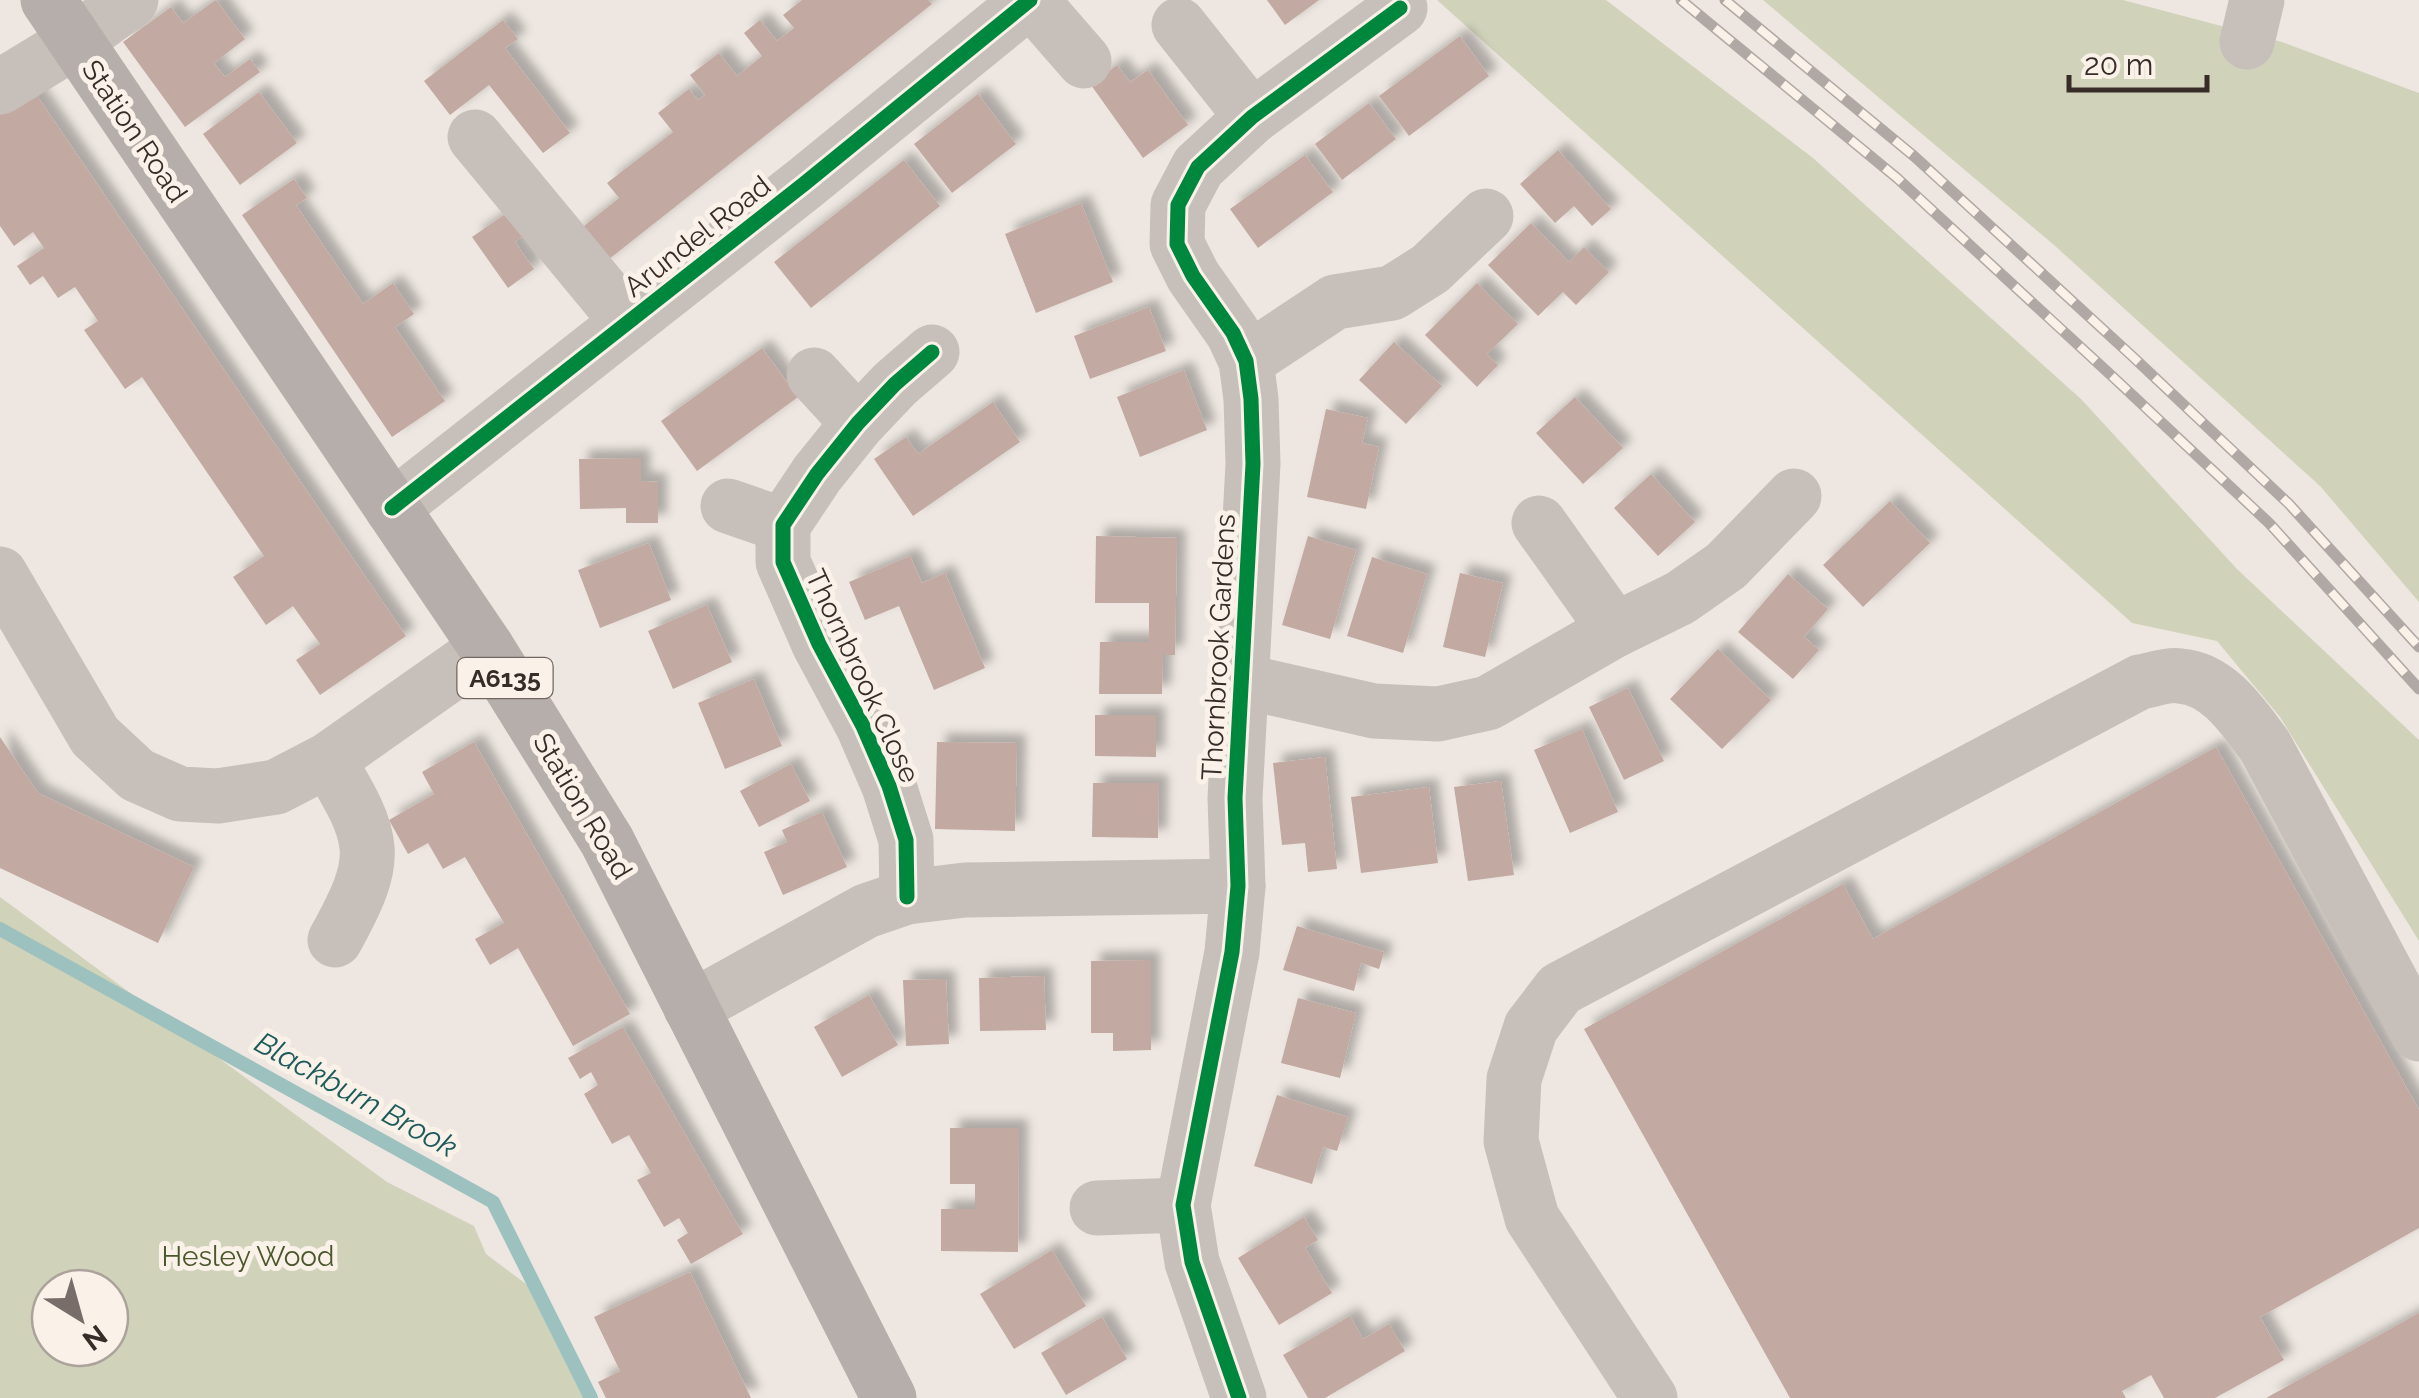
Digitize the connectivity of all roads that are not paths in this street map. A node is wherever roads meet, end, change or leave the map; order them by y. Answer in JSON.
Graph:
{"nodes":[{"id":1,"x":131,"y":0,"type":"edge"},
{"id":2,"x":1031,"y":0,"type":"edge"},
{"id":3,"x":1400,"y":8,"type":"dead end"},
{"id":4,"x":61,"y":21,"type":"edge"},
{"id":5,"x":1179,"y":25,"type":"dead end"},
{"id":6,"x":1084,"y":61,"type":"dead end"},
{"id":7,"x":0,"y":87,"type":"edge"},
{"id":8,"x":1252,"y":117,"type":"junction"},
{"id":9,"x":475,"y":137,"type":"dead end"},
{"id":10,"x":1486,"y":216,"type":"dead end"},
{"id":11,"x":628,"y":322,"type":"junction"},
{"id":12,"x":932,"y":352,"type":"dead end"},
{"id":13,"x":1246,"y":361,"type":"junction"},
{"id":14,"x":814,"y":375,"type":"dead end"},
{"id":15,"x":858,"y":423,"type":"junction"},
{"id":16,"x":1794,"y":496,"type":"dead end"},
{"id":17,"x":728,"y":506,"type":"dead end"},
{"id":18,"x":392,"y":508,"type":"junction"},
{"id":19,"x":1539,"y":524,"type":"dead end"},
{"id":20,"x":783,"y":525,"type":"junction"},
{"id":21,"x":0,"y":574,"type":"edge"},
{"id":22,"x":1615,"y":630,"type":"junction"},
{"id":23,"x":486,"y":648,"type":"junction"},
{"id":24,"x":1242,"y":681,"type":"junction"},
{"id":25,"x":328,"y":760,"type":"junction"},
{"id":26,"x":1238,"y":886,"type":"junction"},
{"id":27,"x":907,"y":897,"type":"junction"},
{"id":28,"x":336,"y":940,"type":"dead end"},
{"id":29,"x":691,"y":1008,"type":"junction"},
{"id":30,"x":2419,"y":1034,"type":"edge"},
{"id":31,"x":1183,"y":1205,"type":"junction"},
{"id":32,"x":1097,"y":1208,"type":"dead end"},
{"id":33,"x":889,"y":1398,"type":"edge"},
{"id":34,"x":1238,"y":1398,"type":"edge"},
{"id":35,"x":1650,"y":1398,"type":"edge"}],
"edges":[{"from":1,"to":4,"type":"street"},
{"from":2,"to":6,"type":"street"},
{"from":2,"to":11,"type":"street","name":"Arundel Road"},
{"from":3,"to":8,"type":"street","name":"Thornbrook Gardens"},
{"from":4,"to":7,"type":"street"},
{"from":4,"to":18,"type":"main road","name":"Station Road","number":"A6135"},
{"from":5,"to":8,"type":"street"},
{"from":8,"to":13,"type":"street","name":"Thornbrook Gardens"},
{"from":9,"to":11,"type":"street"},
{"from":10,"to":13,"type":"street"},
{"from":11,"to":18,"type":"street","name":"Arundel Road"},
{"from":12,"to":15,"type":"street"},
{"from":13,"to":24,"type":"street","name":"Thornbrook Gardens"},
{"from":14,"to":15,"type":"street"},
{"from":15,"to":20,"type":"street"},
{"from":16,"to":22,"type":"street"},
{"from":17,"to":20,"type":"street"},
{"from":18,"to":23,"type":"main road","name":"Station Road","number":"A6135"},
{"from":19,"to":22,"type":"street"},
{"from":20,"to":27,"type":"street","name":"Thornbrook Close"},
{"from":21,"to":25,"type":"street"},
{"from":22,"to":24,"type":"street"},
{"from":23,"to":25,"type":"street"},
{"from":23,"to":29,"type":"main road","name":"Station Road","number":"A6135"},
{"from":24,"to":26,"type":"street","name":"Thornbrook Gardens"},
{"from":25,"to":28,"type":"street"},
{"from":26,"to":27,"type":"street"},
{"from":26,"to":31,"type":"street","name":"Thornbrook Gardens"},
{"from":27,"to":29,"type":"street"},
{"from":29,"to":33,"type":"main road","name":"Station Road","number":"A6135"},
{"from":30,"to":35,"type":"street"},
{"from":31,"to":32,"type":"street"},
{"from":31,"to":34,"type":"street","name":"Thornbrook Gardens"}]}
